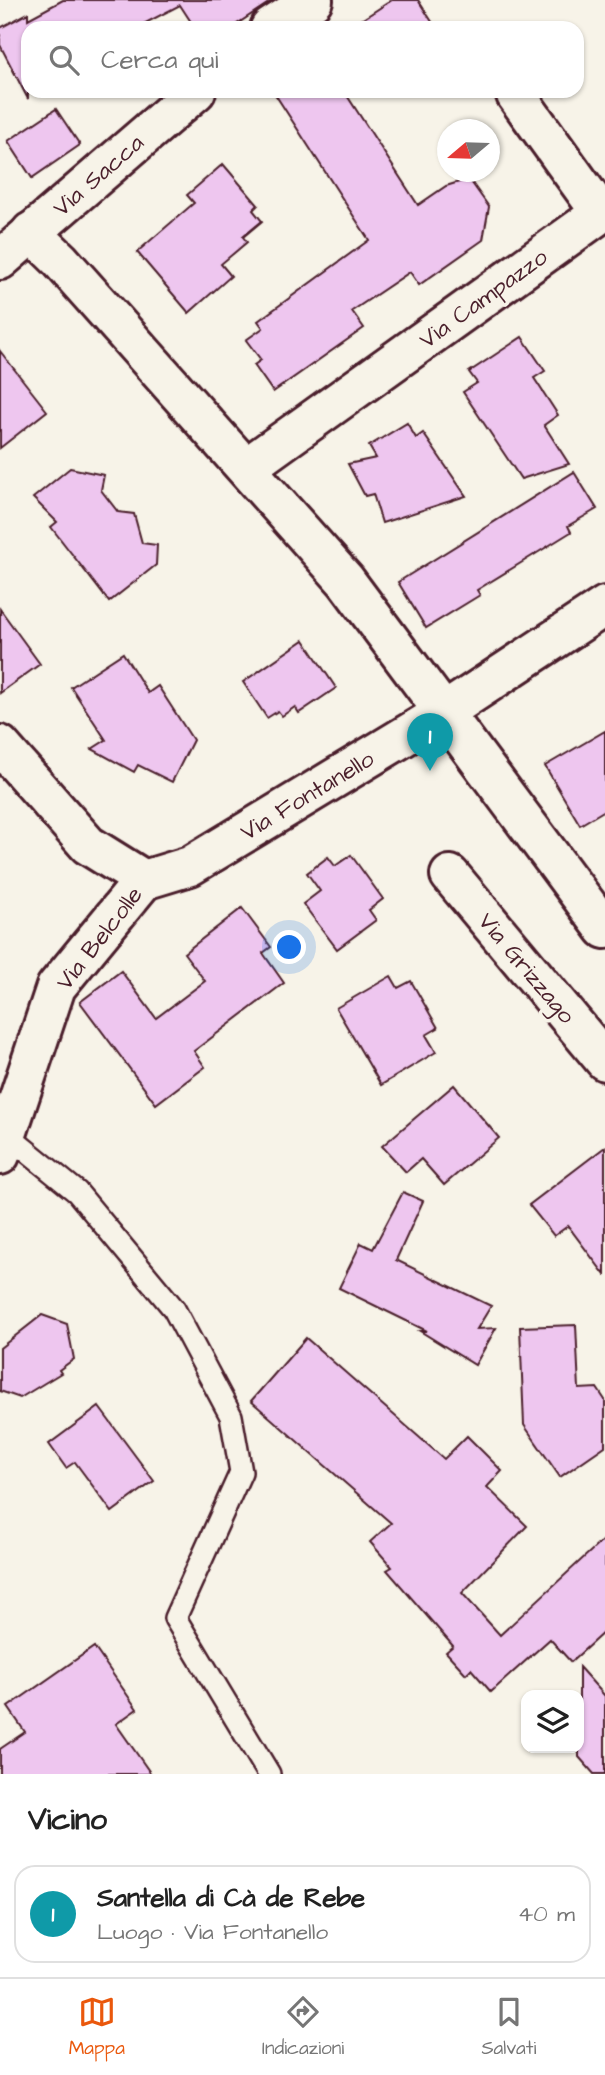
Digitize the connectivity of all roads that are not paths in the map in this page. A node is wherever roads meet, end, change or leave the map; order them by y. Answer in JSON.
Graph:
{"nodes":[{"id":1,"x":313,"y":0,"type":"edge"},
{"id":2,"x":281,"y":21,"type":"edge"},
{"id":3,"x":188,"y":98,"type":"edge"},
{"id":4,"x":518,"y":98,"type":"edge"},
{"id":5,"x":31,"y":233,"type":"junction"},
{"id":6,"x":0,"y":260,"type":"edge"},
{"id":7,"x":247,"y":467,"type":"junction"},
{"id":8,"x":605,"y":606,"type":"edge"},
{"id":9,"x":446,"y":710,"type":"junction"},
{"id":10,"x":0,"y":745,"type":"edge"},
{"id":11,"x":450,"y":875,"type":"dead end"},
{"id":12,"x":144,"y":880,"type":"junction"},
{"id":13,"x":605,"y":929,"type":"edge"},
{"id":14,"x":605,"y":1060,"type":"edge"},
{"id":15,"x":3,"y":1145,"type":"edge"},
{"id":16,"x":269,"y":1774,"type":"edge"}],
"edges":[{"from":1,"to":2,"type":"street"},
{"from":3,"to":5,"type":"street","name":"Via Sacca"},
{"from":4,"to":7,"type":"street","name":"Via Campazzo"},
{"from":5,"to":6,"type":"street","name":"Via Sacca"},
{"from":5,"to":7,"type":"street"},
{"from":7,"to":9,"type":"street"},
{"from":8,"to":9,"type":"street","name":"Via Fontanello"},
{"from":9,"to":12,"type":"street","name":"Via Fontanello"},
{"from":9,"to":13,"type":"street"},
{"from":10,"to":12,"type":"street"},
{"from":11,"to":14,"type":"street","name":"Via Grizzago"},
{"from":12,"to":15,"type":"street","name":"Via Belcolle"},
{"from":15,"to":16,"type":"lane"}]}
